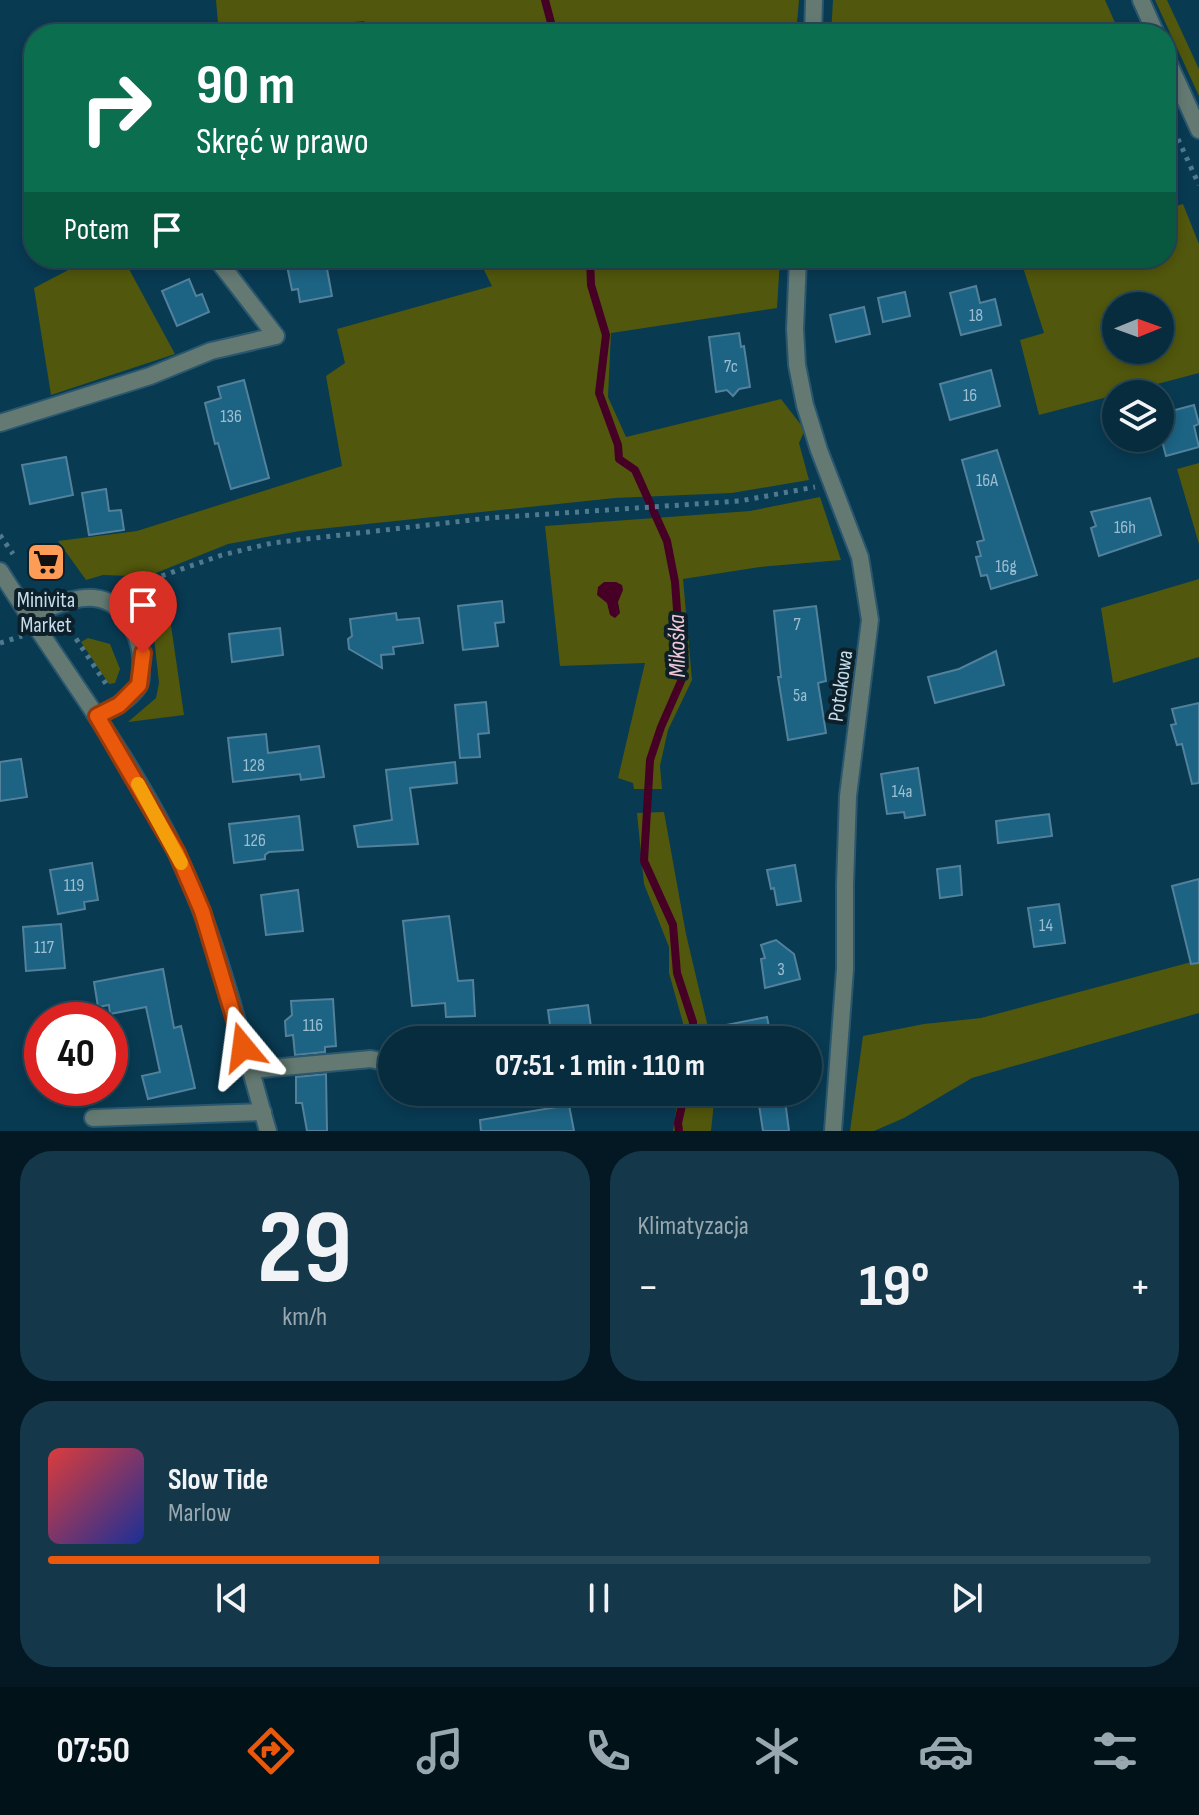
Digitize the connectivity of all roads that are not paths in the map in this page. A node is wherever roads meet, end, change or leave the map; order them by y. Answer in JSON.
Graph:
{"nodes":[{"id":1,"x":814,"y":0,"type":"edge"},
{"id":2,"x":1141,"y":0,"type":"edge"},
{"id":3,"x":813,"y":24,"type":"edge"},
{"id":4,"x":1152,"y":24,"type":"edge"},
{"id":5,"x":1176,"y":79,"type":"edge"},
{"id":6,"x":1199,"y":130,"type":"edge"},
{"id":7,"x":224,"y":268,"type":"edge"},
{"id":8,"x":798,"y":268,"type":"edge"},
{"id":9,"x":0,"y":423,"type":"edge"},
{"id":10,"x":0,"y":571,"type":"edge"},
{"id":11,"x":28,"y":615,"type":"junction"},
{"id":12,"x":97,"y":716,"type":"junction"},
{"id":13,"x":378,"y":1061,"type":"edge"},
{"id":14,"x":250,"y":1070,"type":"junction"},
{"id":15,"x":263,"y":1112,"type":"junction"},
{"id":16,"x":93,"y":1118,"type":"dead end"},
{"id":17,"x":268,"y":1131,"type":"edge"},
{"id":18,"x":833,"y":1131,"type":"edge"}],
"edges":[{"from":1,"to":3,"type":"street"},
{"from":2,"to":4,"type":"street"},
{"from":5,"to":6,"type":"street"},
{"from":7,"to":9,"type":"street"},
{"from":8,"to":18,"type":"street","name":"Potokowa"},
{"from":10,"to":11,"type":"street"},
{"from":11,"to":12,"type":"street"},
{"from":11,"to":12,"type":"street"},
{"from":12,"to":14,"type":"street"},
{"from":13,"to":14,"type":"street"},
{"from":14,"to":15,"type":"street"},
{"from":15,"to":16,"type":"street"},
{"from":15,"to":17,"type":"street"}]}
